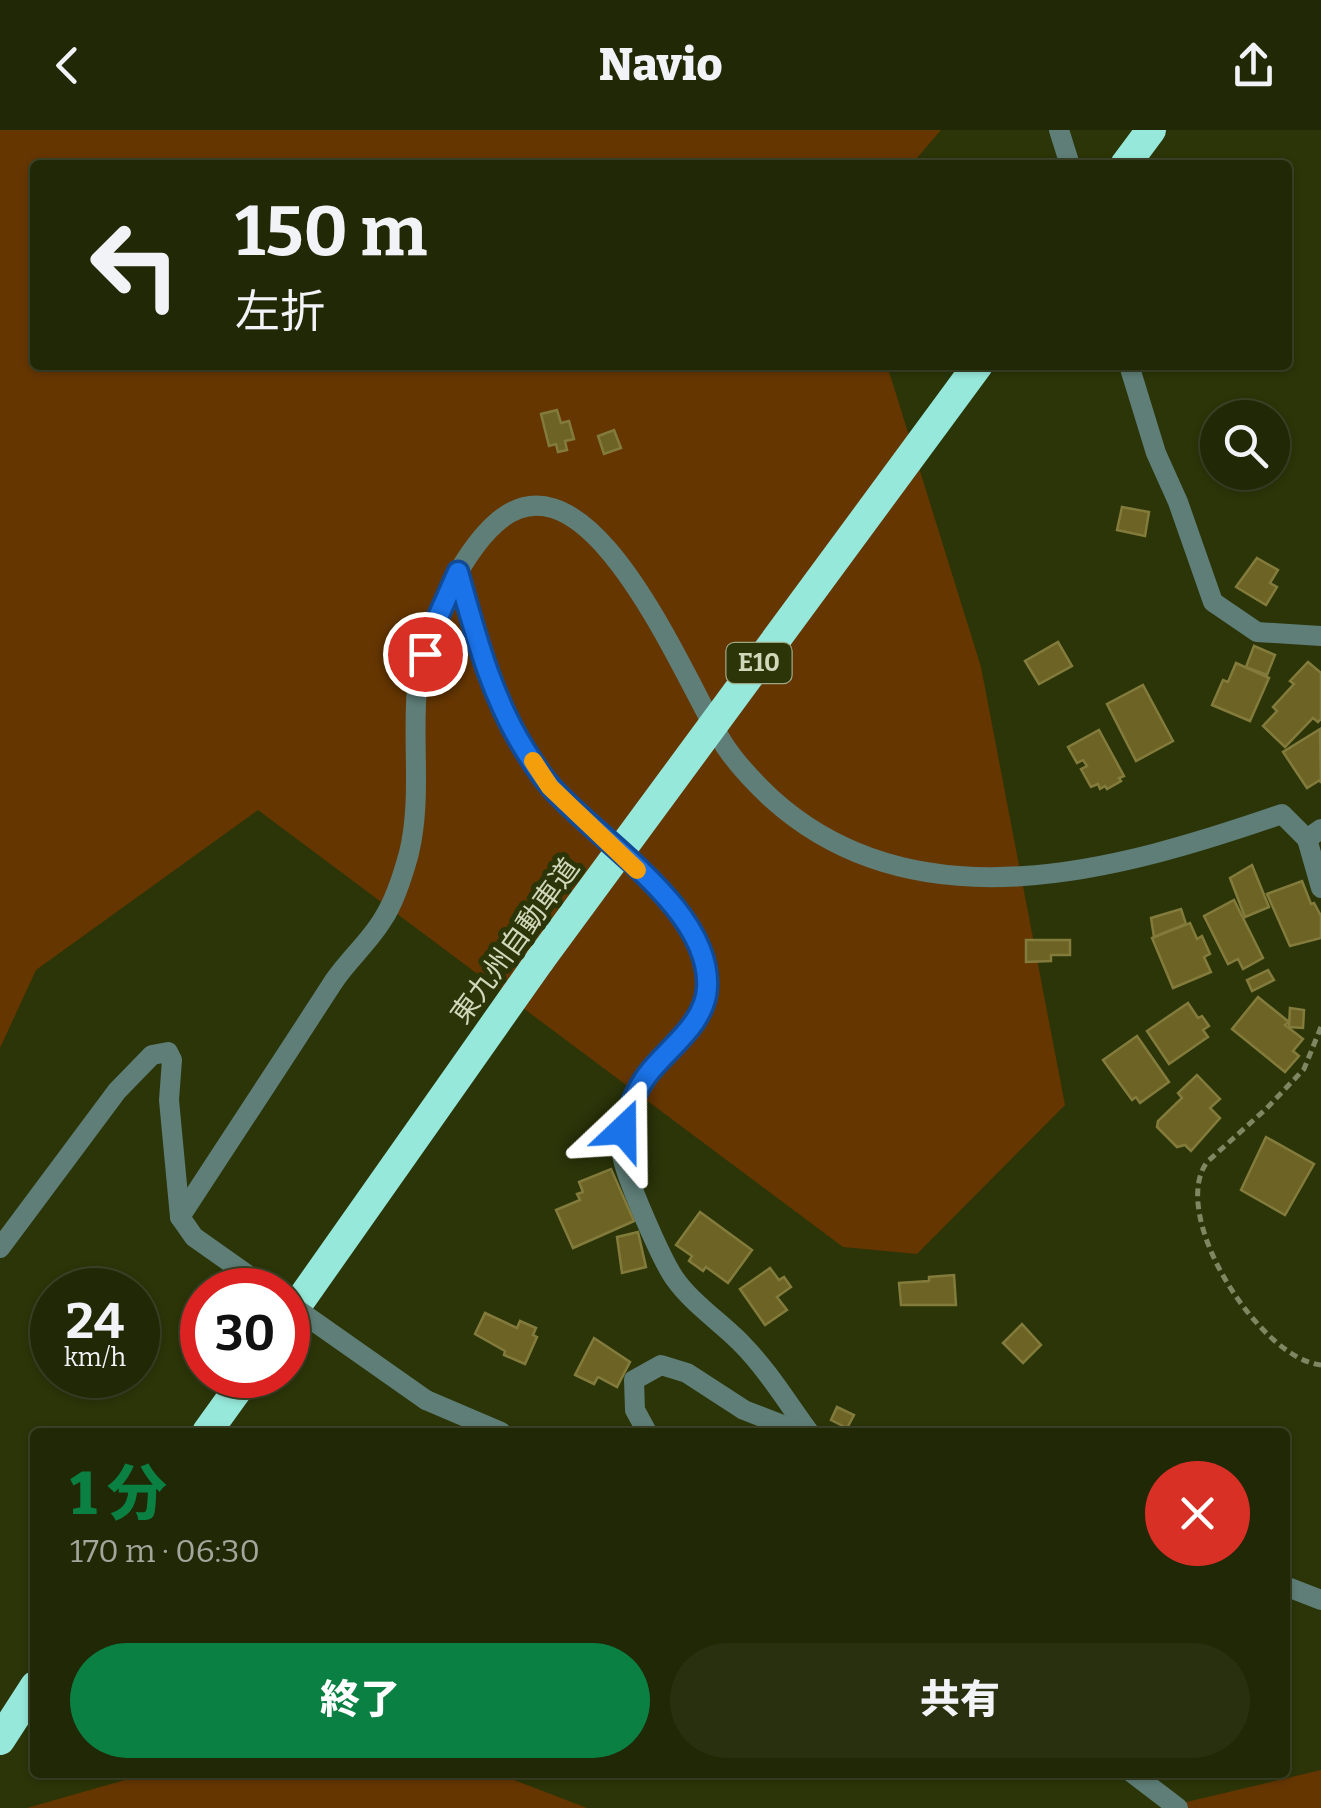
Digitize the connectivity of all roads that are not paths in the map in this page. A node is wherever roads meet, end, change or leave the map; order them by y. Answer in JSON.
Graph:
{"nodes":[{"id":1,"x":1059,"y":130,"type":"edge"},
{"id":2,"x":1151,"y":130,"type":"edge"},
{"id":3,"x":1068,"y":160,"type":"edge"},
{"id":4,"x":1129,"y":160,"type":"edge"},
{"id":5,"x":974,"y":370,"type":"edge"},
{"id":6,"x":1131,"y":370,"type":"edge"},
{"id":7,"x":458,"y":572,"type":"junction"},
{"id":8,"x":1321,"y":636,"type":"edge"},
{"id":9,"x":1314,"y":834,"type":"edge"},
{"id":10,"x":1321,"y":888,"type":"edge"},
{"id":11,"x":180,"y":1217,"type":"junction"},
{"id":12,"x":0,"y":1248,"type":"edge"},
{"id":13,"x":239,"y":1268,"type":"edge"},
{"id":14,"x":310,"y":1287,"type":"edge"},
{"id":15,"x":310,"y":1318,"type":"edge"},
{"id":16,"x":231,"y":1398,"type":"edge"},
{"id":17,"x":210,"y":1428,"type":"edge"},
{"id":18,"x":492,"y":1428,"type":"edge"},
{"id":19,"x":645,"y":1428,"type":"edge"},
{"id":20,"x":791,"y":1428,"type":"edge"},
{"id":21,"x":806,"y":1428,"type":"edge"},
{"id":22,"x":1290,"y":1588,"type":"edge"},
{"id":23,"x":1321,"y":1600,"type":"edge"},
{"id":24,"x":30,"y":1694,"type":"edge"},
{"id":25,"x":0,"y":1740,"type":"edge"},
{"id":26,"x":1140,"y":1778,"type":"edge"},
{"id":27,"x":1178,"y":1808,"type":"edge"}],
"edges":[{"from":1,"to":3,"type":"street"},
{"from":2,"to":4,"type":"highway"},
{"from":5,"to":14,"type":"highway","name":"東九州自動車道","number":"E10","bridge":true},
{"from":6,"to":8,"type":"street"},
{"from":7,"to":9,"type":"street"},
{"from":7,"to":11,"type":"street"},
{"from":7,"to":21,"type":"street"},
{"from":9,"to":10,"type":"street"},
{"from":11,"to":12,"type":"street"},
{"from":11,"to":13,"type":"street"},
{"from":15,"to":18,"type":"street","bridge":true},
{"from":16,"to":17,"type":"highway"},
{"from":19,"to":20,"type":"street"},
{"from":22,"to":23,"type":"street"},
{"from":24,"to":25,"type":"highway"},
{"from":26,"to":27,"type":"street"}]}
